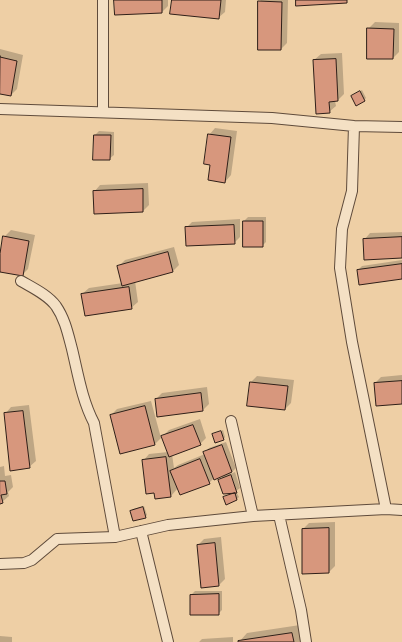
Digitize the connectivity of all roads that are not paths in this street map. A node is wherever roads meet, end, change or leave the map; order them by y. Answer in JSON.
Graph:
{"nodes":[{"id":1,"x":103,"y":0,"type":"edge"},
{"id":2,"x":0,"y":109,"type":"edge"},
{"id":3,"x":103,"y":112,"type":"junction"},
{"id":4,"x":354,"y":126,"type":"junction"},
{"id":5,"x":402,"y":127,"type":"edge"},
{"id":6,"x":21,"y":281,"type":"dead end"},
{"id":7,"x":231,"y":421,"type":"dead end"},
{"id":8,"x":386,"y":510,"type":"junction"},
{"id":9,"x":402,"y":510,"type":"edge"},
{"id":10,"x":279,"y":515,"type":"junction"},
{"id":11,"x":253,"y":516,"type":"junction"},
{"id":12,"x":141,"y":531,"type":"junction"},
{"id":13,"x":115,"y":537,"type":"junction"},
{"id":14,"x":0,"y":564,"type":"edge"},
{"id":15,"x":168,"y":642,"type":"edge"},
{"id":16,"x":306,"y":642,"type":"edge"}],
"edges":[{"from":1,"to":3,"type":"street"},
{"from":2,"to":3,"type":"street"},
{"from":3,"to":4,"type":"street"},
{"from":4,"to":5,"type":"street"},
{"from":4,"to":8,"type":"street"},
{"from":6,"to":13,"type":"street"},
{"from":7,"to":11,"type":"street"},
{"from":8,"to":9,"type":"street"},
{"from":8,"to":10,"type":"street"},
{"from":10,"to":11,"type":"street"},
{"from":10,"to":16,"type":"street"},
{"from":11,"to":12,"type":"street"},
{"from":12,"to":13,"type":"street"},
{"from":12,"to":15,"type":"street"},
{"from":13,"to":14,"type":"street"}]}
